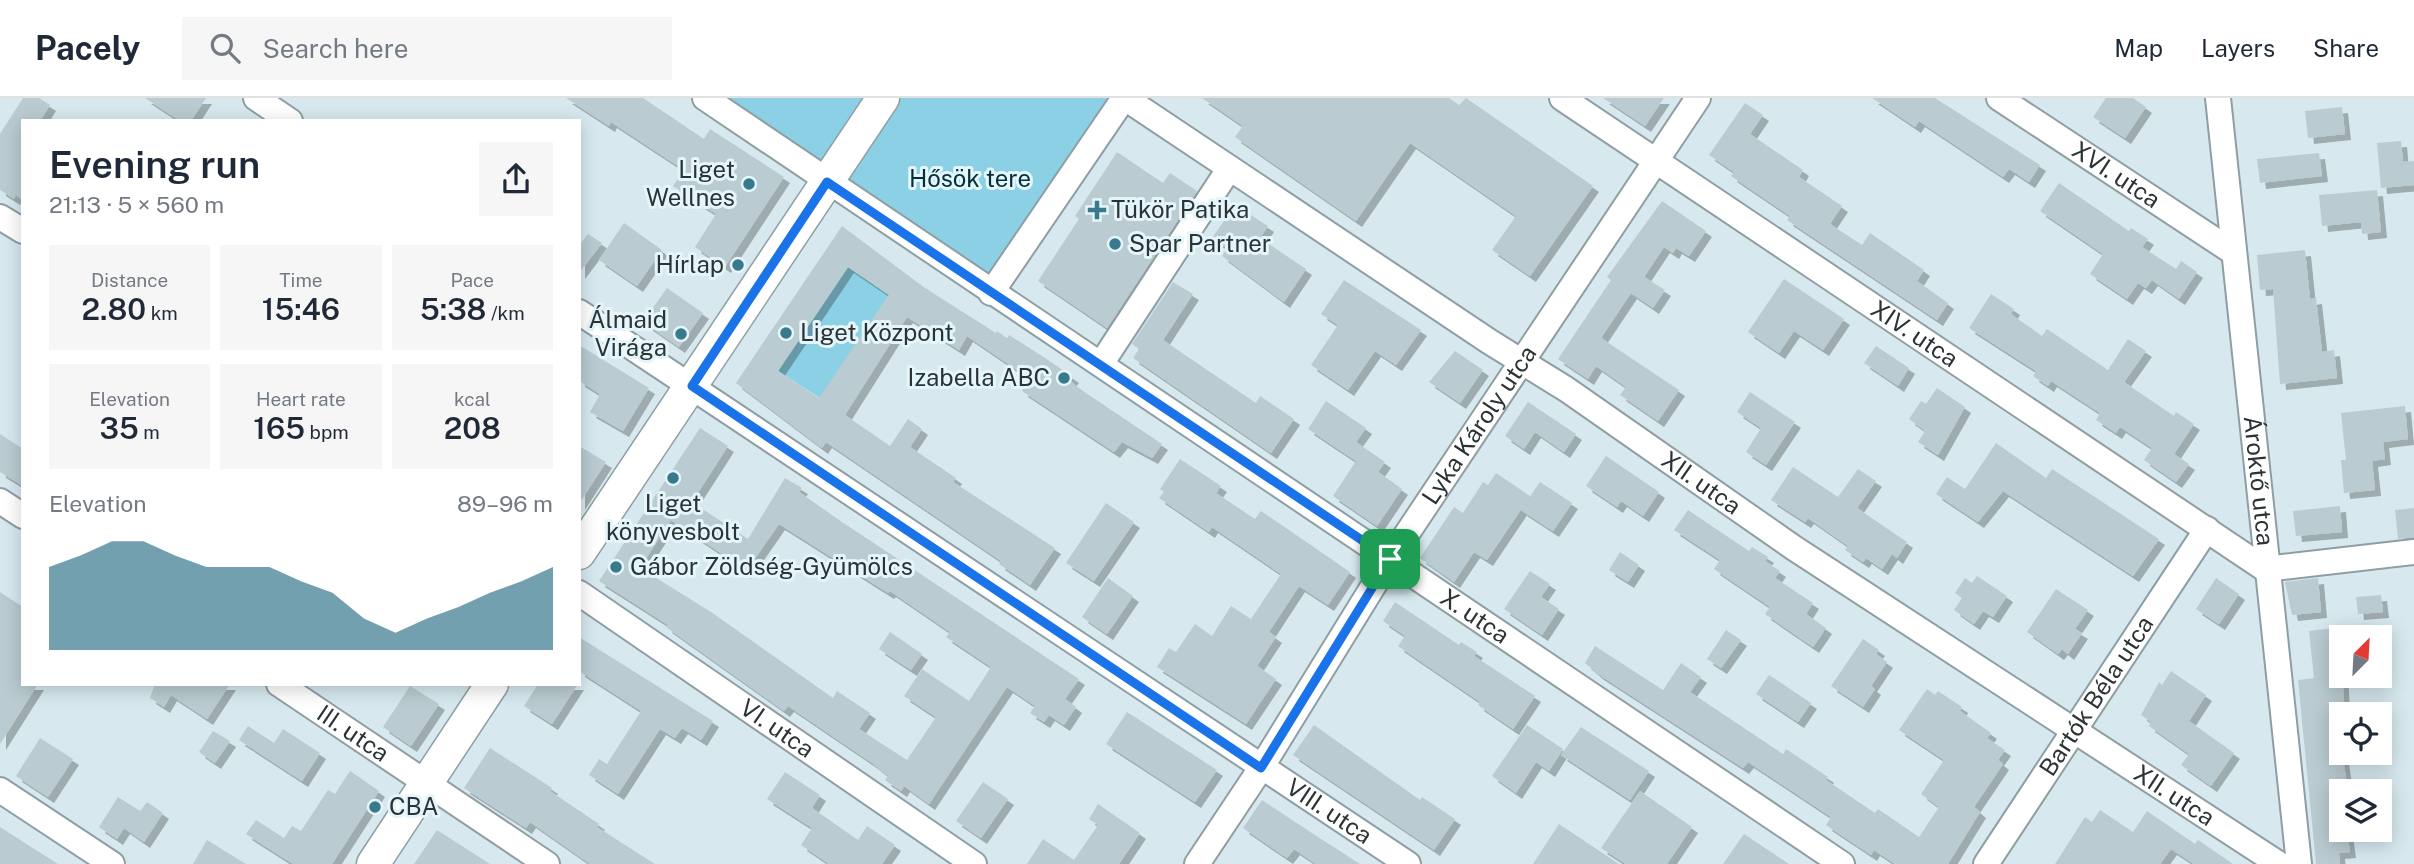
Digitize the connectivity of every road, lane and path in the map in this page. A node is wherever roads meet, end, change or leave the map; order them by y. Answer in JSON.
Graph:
{"nodes":[{"id":1,"x":256,"y":98,"type":"edge"},
{"id":2,"x":705,"y":98,"type":"edge"},
{"id":3,"x":883,"y":98,"type":"edge"},
{"id":4,"x":1124,"y":98,"type":"edge"},
{"id":5,"x":1562,"y":98,"type":"edge"},
{"id":6,"x":1698,"y":98,"type":"edge"},
{"id":7,"x":1999,"y":98,"type":"edge"},
{"id":8,"x":2218,"y":98,"type":"edge"},
{"id":9,"x":287,"y":119,"type":"edge"},
{"id":10,"x":1656,"y":160,"type":"junction"},
{"id":11,"x":1229,"y":169,"type":"junction"},
{"id":12,"x":827,"y":182,"type":"junction"},
{"id":13,"x":0,"y":217,"type":"edge"},
{"id":14,"x":21,"y":230,"type":"edge"},
{"id":15,"x":2233,"y":252,"type":"junction"},
{"id":16,"x":991,"y":293,"type":"junction"},
{"id":17,"x":581,"y":313,"type":"edge"},
{"id":18,"x":1522,"y":362,"type":"junction"},
{"id":19,"x":1101,"y":364,"type":"junction"},
{"id":20,"x":692,"y":386,"type":"junction"},
{"id":21,"x":0,"y":501,"type":"edge"},
{"id":22,"x":21,"y":515,"type":"edge"},
{"id":23,"x":2207,"y":529,"type":"junction"},
{"id":24,"x":581,"y":551,"type":"edge"},
{"id":25,"x":2414,"y":552,"type":"edge"},
{"id":26,"x":1390,"y":559,"type":"junction"},
{"id":27,"x":2265,"y":569,"type":"junction"},
{"id":28,"x":581,"y":594,"type":"edge"},
{"id":29,"x":282,"y":686,"type":"edge"},
{"id":30,"x":491,"y":686,"type":"edge"},
{"id":31,"x":2076,"y":730,"type":"junction"},
{"id":32,"x":1261,"y":768,"type":"junction"},
{"id":33,"x":427,"y":782,"type":"junction"},
{"id":34,"x":0,"y":790,"type":"edge"},
{"id":35,"x":112,"y":864,"type":"edge"},
{"id":36,"x":373,"y":864,"type":"edge"},
{"id":37,"x":547,"y":864,"type":"edge"},
{"id":38,"x":974,"y":864,"type":"edge"},
{"id":39,"x":1197,"y":864,"type":"edge"},
{"id":40,"x":1408,"y":864,"type":"edge"},
{"id":41,"x":1842,"y":864,"type":"edge"},
{"id":42,"x":1986,"y":864,"type":"edge"},
{"id":43,"x":2279,"y":864,"type":"edge"},
{"id":44,"x":2299,"y":864,"type":"edge"}],
"edges":[{"from":1,"to":9,"type":"street"},
{"from":2,"to":12,"type":"street","name":"X. utca"},
{"from":3,"to":12,"type":"street"},
{"from":4,"to":11,"type":"street","name":"XII. utca"},
{"from":4,"to":16,"type":"street"},
{"from":5,"to":10,"type":"street","name":"XIV. utca"},
{"from":6,"to":10,"type":"street","name":"Lyka Károly utca"},
{"from":7,"to":15,"type":"street","name":"XVI. utca"},
{"from":8,"to":15,"type":"street","name":"Ároktő utca"},
{"from":10,"to":18,"type":"street","name":"Lyka Károly utca"},
{"from":10,"to":23,"type":"street","name":"XIV. utca"},
{"from":11,"to":18,"type":"street","name":"XII. utca"},
{"from":11,"to":19,"type":"street"},
{"from":12,"to":16,"type":"street","name":"X. utca"},
{"from":12,"to":20,"type":"street"},
{"from":13,"to":14,"type":"street"},
{"from":15,"to":27,"type":"street","name":"Ároktő utca"},
{"from":16,"to":19,"type":"street","name":"X. utca"},
{"from":17,"to":20,"type":"street","name":"VIII. utca"},
{"from":18,"to":26,"type":"street","name":"Lyka Károly utca"},
{"from":18,"to":31,"type":"street","name":"XII. utca"},
{"from":19,"to":26,"type":"street","name":"X. utca"},
{"from":20,"to":24,"type":"street"},
{"from":20,"to":32,"type":"street","name":"VIII. utca"},
{"from":21,"to":22,"type":"street"},
{"from":23,"to":27,"type":"street","name":"XIV. utca"},
{"from":23,"to":31,"type":"street","name":"Bartók Béla utca"},
{"from":25,"to":27,"type":"street"},
{"from":26,"to":32,"type":"street","name":"Lyka Károly utca"},
{"from":26,"to":41,"type":"street","name":"X. utca"},
{"from":27,"to":44,"type":"street","name":"Ároktő utca"},
{"from":28,"to":38,"type":"street","name":"VI. utca"},
{"from":29,"to":33,"type":"street","name":"III. utca"},
{"from":30,"to":33,"type":"street"},
{"from":31,"to":42,"type":"street","name":"Bartók Béla utca"},
{"from":31,"to":43,"type":"street","name":"XII. utca"},
{"from":32,"to":39,"type":"street","name":"Lyka Károly utca"},
{"from":32,"to":40,"type":"street","name":"VIII. utca"},
{"from":33,"to":36,"type":"street"},
{"from":33,"to":37,"type":"street","name":"III. utca"},
{"from":34,"to":35,"type":"street"}]}
